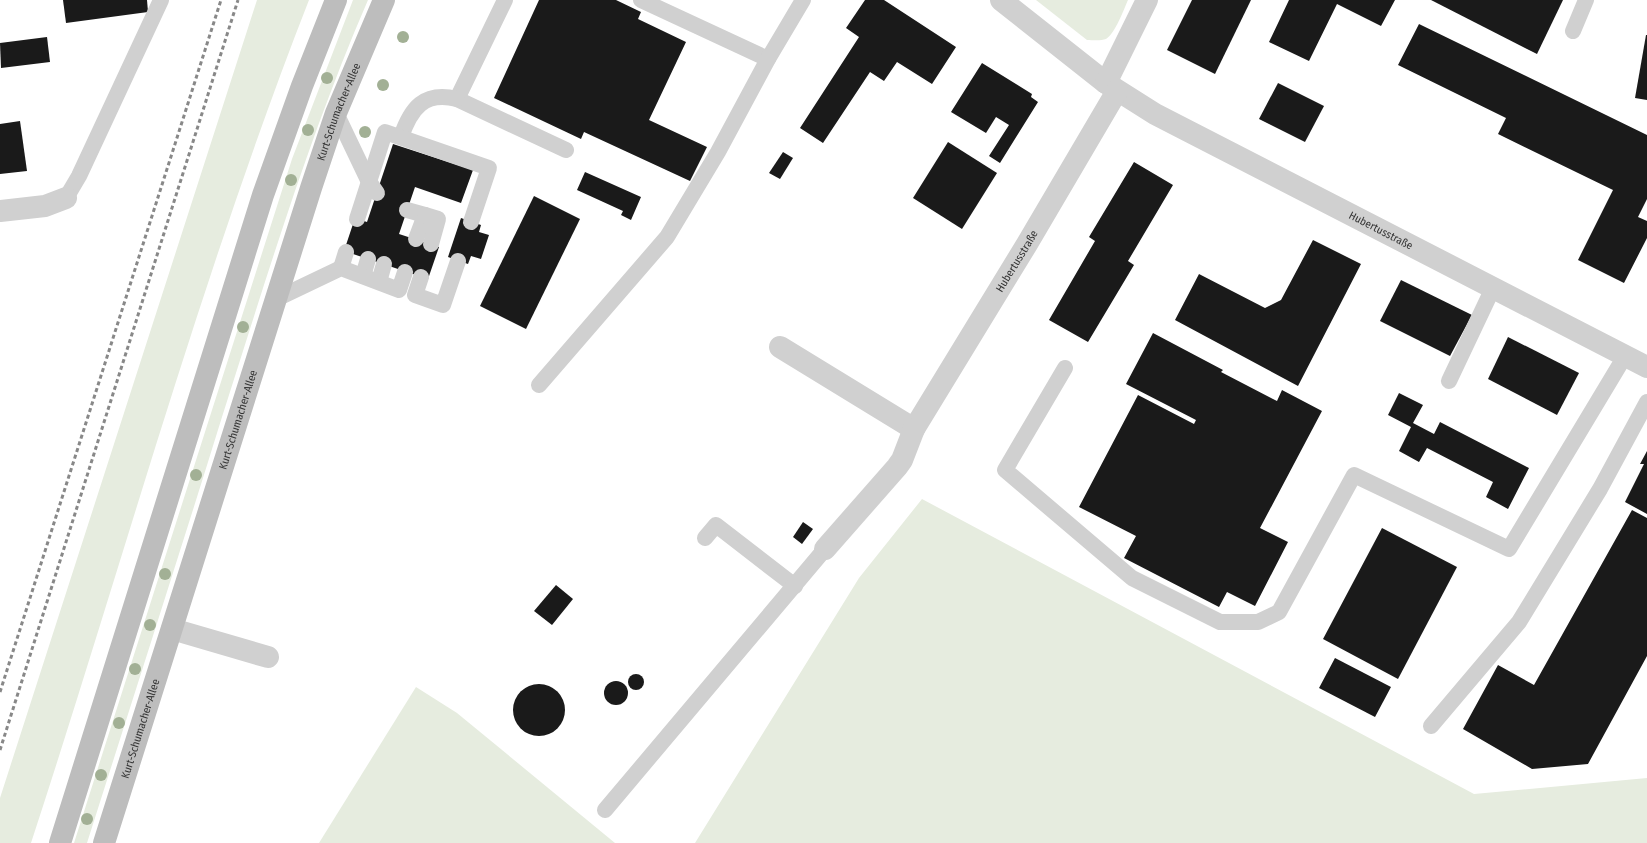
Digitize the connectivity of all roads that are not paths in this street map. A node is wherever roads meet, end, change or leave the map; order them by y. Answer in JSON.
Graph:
{"nodes":[{"id":1,"x":161,"y":0,"type":"edge"},
{"id":2,"x":336,"y":0,"type":"edge"},
{"id":3,"x":384,"y":0,"type":"edge"},
{"id":4,"x":505,"y":0,"type":"edge"},
{"id":5,"x":641,"y":0,"type":"edge"},
{"id":6,"x":804,"y":0,"type":"edge"},
{"id":7,"x":1002,"y":0,"type":"edge"},
{"id":8,"x":1147,"y":0,"type":"edge"},
{"id":9,"x":1586,"y":0,"type":"edge"},
{"id":10,"x":1573,"y":31,"type":"dead end"},
{"id":11,"x":768,"y":59,"type":"junction"},
{"id":12,"x":1112,"y":87,"type":"junction"},
{"id":13,"x":457,"y":99,"type":"junction"},
{"id":14,"x":336,"y":113,"type":"junction"},
{"id":15,"x":401,"y":137,"type":"junction"},
{"id":16,"x":566,"y":150,"type":"dead end"},
{"id":17,"x":373,"y":186,"type":"junction"},
{"id":18,"x":66,"y":198,"type":"joint"},
{"id":19,"x":407,"y":210,"type":"dead end"},
{"id":20,"x":0,"y":211,"type":"edge"},
{"id":21,"x":357,"y":219,"type":"dead end"},
{"id":22,"x":471,"y":222,"type":"dead end"},
{"id":23,"x":424,"y":242,"type":"dead end"},
{"id":24,"x":346,"y":252,"type":"dead end"},
{"id":25,"x":368,"y":259,"type":"dead end"},
{"id":26,"x":458,"y":261,"type":"dead end"},
{"id":27,"x":384,"y":264,"type":"dead end"},
{"id":28,"x":341,"y":268,"type":"junction"},
{"id":29,"x":405,"y":272,"type":"dead end"},
{"id":30,"x":363,"y":276,"type":"junction"},
{"id":31,"x":421,"y":277,"type":"dead end"},
{"id":32,"x":379,"y":282,"type":"junction"},
{"id":33,"x":1493,"y":288,"type":"junction"},
{"id":34,"x":274,"y":300,"type":"junction"},
{"id":35,"x":780,"y":347,"type":"dead end"},
{"id":36,"x":1625,"y":356,"type":"junction"},
{"id":37,"x":1647,"y":366,"type":"edge"},
{"id":38,"x":1065,"y":368,"type":"dead end"},
{"id":39,"x":1449,"y":381,"type":"dead end"},
{"id":40,"x":539,"y":385,"type":"dead end"},
{"id":41,"x":1647,"y":402,"type":"edge"},
{"id":42,"x":914,"y":429,"type":"junction"},
{"id":43,"x":705,"y":538,"type":"dead end"},
{"id":44,"x":825,"y":549,"type":"joint"},
{"id":45,"x":795,"y":586,"type":"junction"},
{"id":46,"x":172,"y":629,"type":"junction"},
{"id":47,"x":268,"y":657,"type":"dead end"},
{"id":48,"x":1431,"y":726,"type":"dead end"},
{"id":49,"x":606,"y":810,"type":"dead end"},
{"id":50,"x":60,"y":843,"type":"edge"},
{"id":51,"x":104,"y":843,"type":"edge"}],
"edges":[{"from":1,"to":18,"type":"lane"},
{"from":2,"to":50,"type":"main road"},
{"from":3,"to":14,"type":"main road","name":"Kurt-Schumacher-Allee"},
{"from":4,"to":13,"type":"lane"},
{"from":5,"to":11,"type":"lane"},
{"from":6,"to":11,"type":"lane"},
{"from":7,"to":12,"type":"street","name":"Hubertusstraße"},
{"from":8,"to":12,"type":"street","name":"Hubertusstraße"},
{"from":9,"to":10,"type":"lane"},
{"from":11,"to":40,"type":"lane"},
{"from":12,"to":33,"type":"street","name":"Hubertusstraße"},
{"from":12,"to":42,"type":"street","name":"Hubertusstraße"},
{"from":13,"to":15,"type":"lane"},
{"from":13,"to":16,"type":"lane"},
{"from":14,"to":17,"type":"lane"},
{"from":14,"to":34,"type":"main road","name":"Kurt-Schumacher-Allee"},
{"from":15,"to":17,"type":"lane"},
{"from":15,"to":22,"type":"lane"},
{"from":17,"to":21,"type":"lane"},
{"from":18,"to":20,"type":"street"},
{"from":19,"to":23,"type":"lane"},
{"from":24,"to":28,"type":"lane"},
{"from":25,"to":30,"type":"lane"},
{"from":26,"to":31,"type":"lane"},
{"from":27,"to":32,"type":"lane"},
{"from":28,"to":30,"type":"lane"},
{"from":28,"to":34,"type":"lane"},
{"from":29,"to":32,"type":"lane"},
{"from":30,"to":32,"type":"lane"},
{"from":33,"to":36,"type":"street","name":"Hubertusstraße"},
{"from":33,"to":39,"type":"lane"},
{"from":34,"to":46,"type":"main road","name":"Kurt-Schumacher-Allee"},
{"from":35,"to":42,"type":"street"},
{"from":36,"to":37,"type":"street","name":"Hubertusstraße"},
{"from":36,"to":38,"type":"lane"},
{"from":41,"to":48,"type":"lane"},
{"from":42,"to":44,"type":"street","name":"Hubertusstraße"},
{"from":43,"to":45,"type":"lane"},
{"from":44,"to":45,"type":"lane"},
{"from":45,"to":49,"type":"lane"},
{"from":46,"to":47,"type":"street"},
{"from":46,"to":51,"type":"main road","name":"Kurt-Schumacher-Allee"}]}
